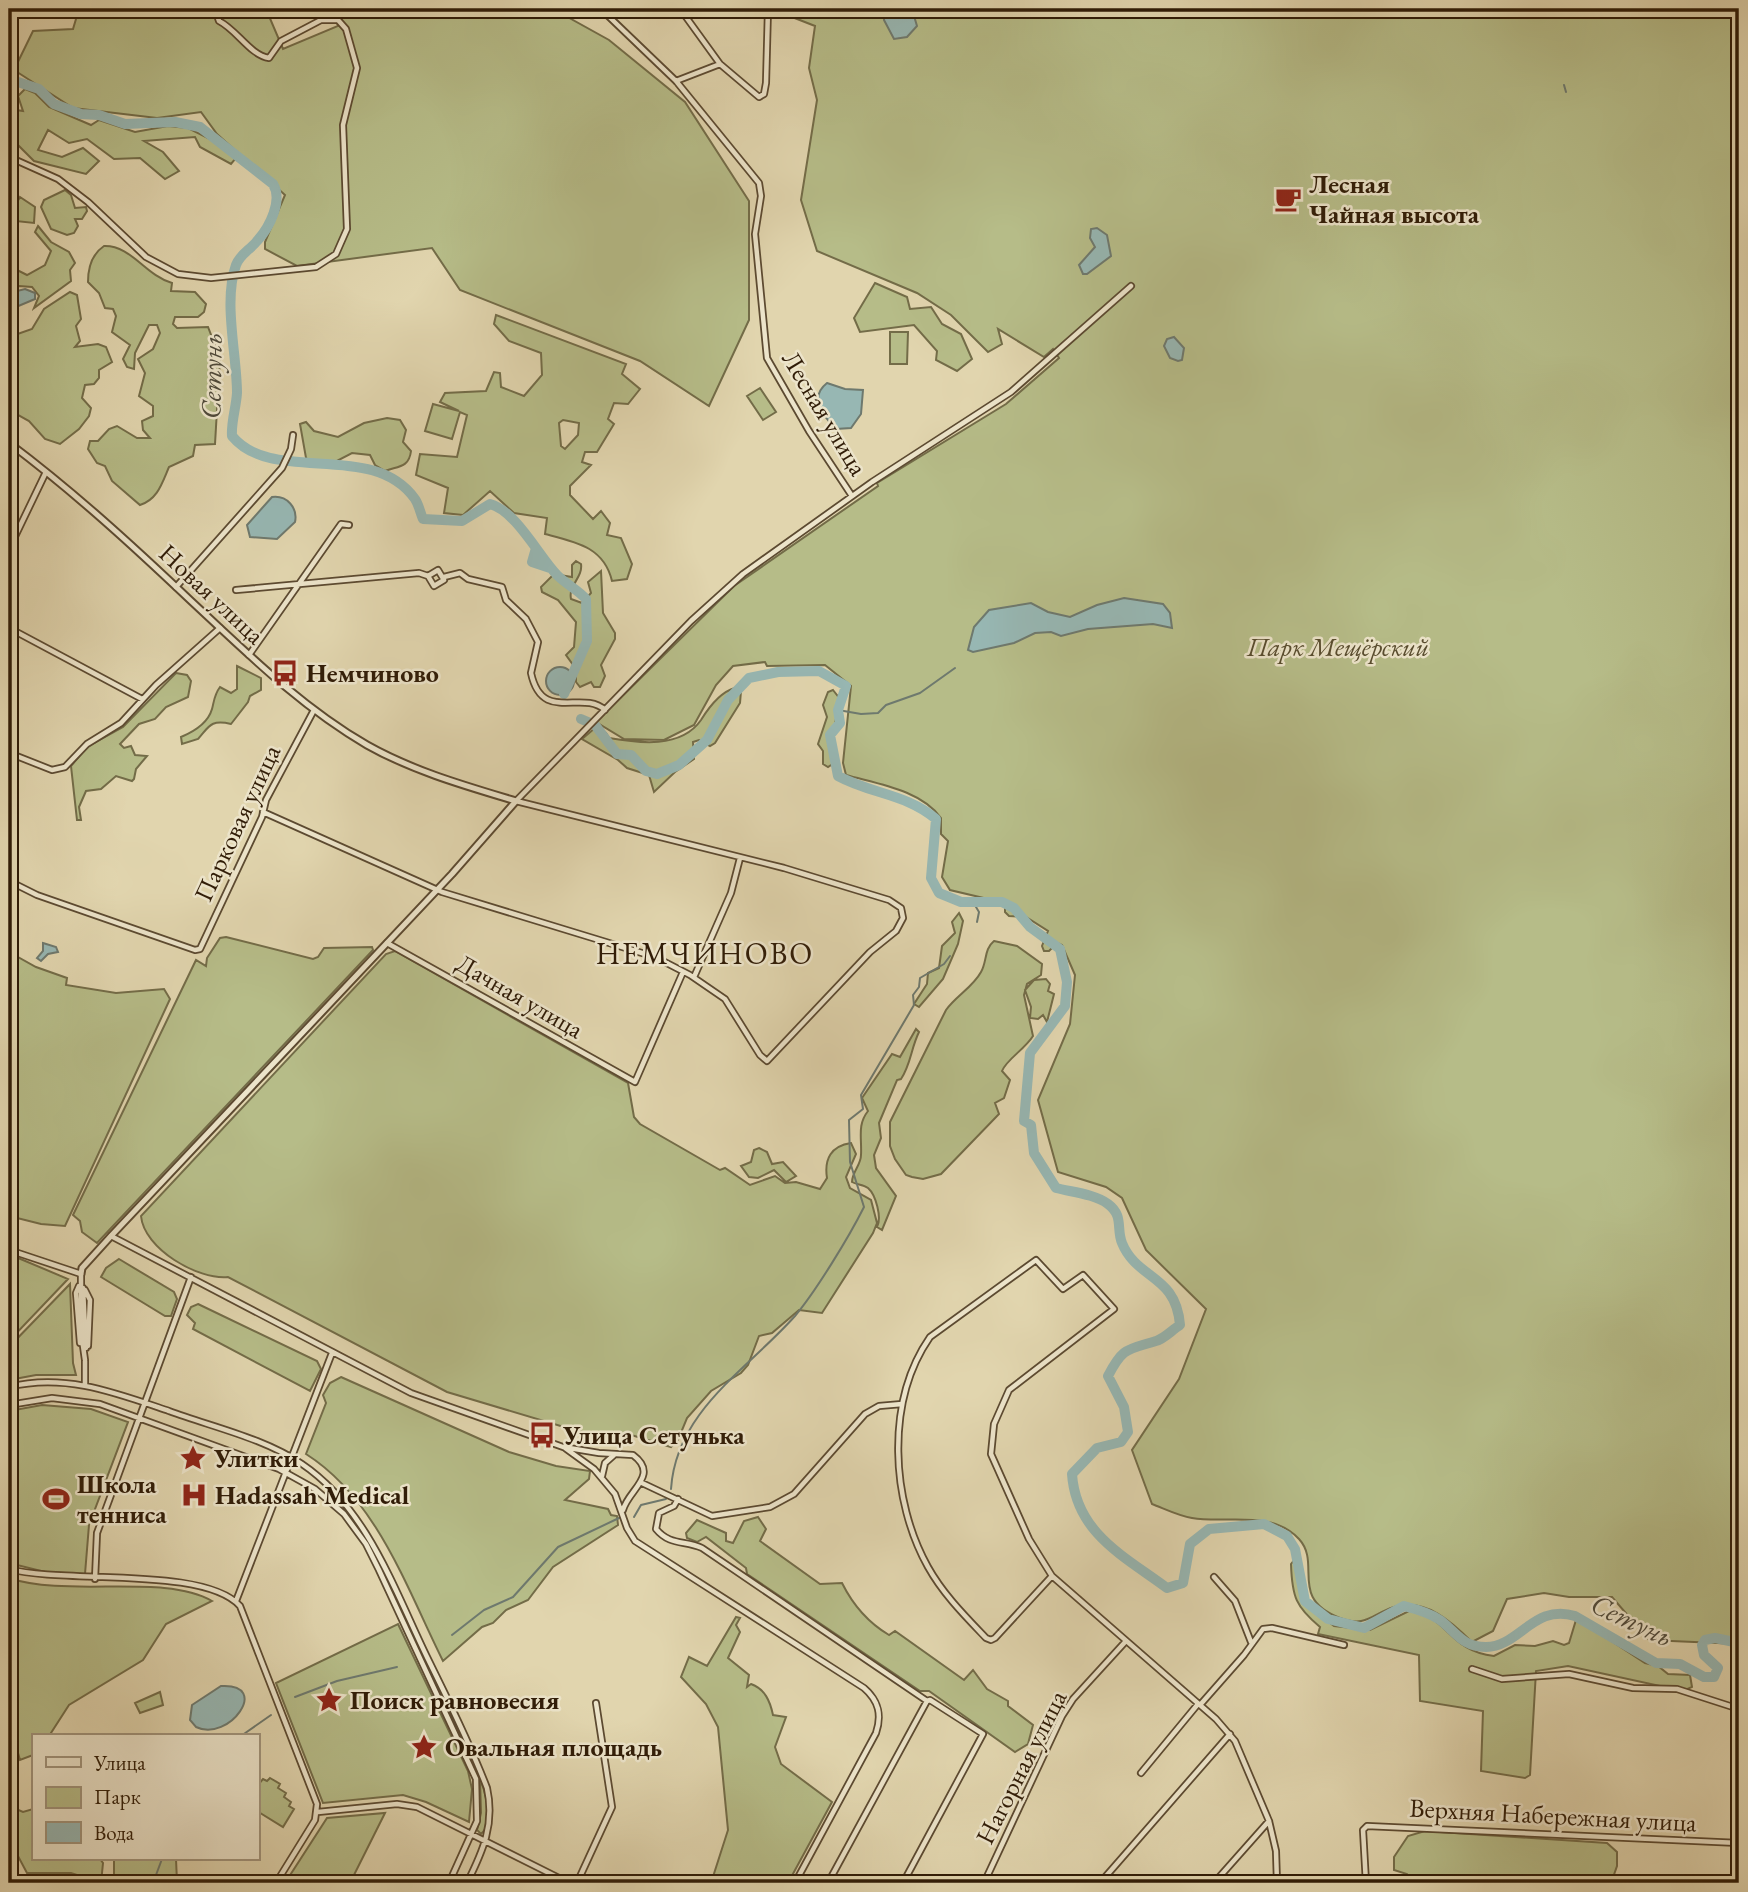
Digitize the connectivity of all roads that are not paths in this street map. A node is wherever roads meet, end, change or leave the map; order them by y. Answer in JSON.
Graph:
{"nodes":[{"id":1,"x":215,"y":9,"type":"edge"},
{"id":2,"x":601,"y":9,"type":"edge"},
{"id":3,"x":686,"y":9,"type":"edge"},
{"id":4,"x":768,"y":9,"type":"edge"},
{"id":5,"x":720,"y":64,"type":"junction"},
{"id":6,"x":676,"y":81,"type":"junction"},
{"id":7,"x":9,"y":157,"type":"edge"},
{"id":8,"x":1131,"y":286,"type":"dead end"},
{"id":9,"x":293,"y":435,"type":"dead end"},
{"id":10,"x":9,"y":443,"type":"edge"},
{"id":11,"x":46,"y":472,"type":"junction"},
{"id":12,"x":852,"y":496,"type":"junction"},
{"id":13,"x":349,"y":525,"type":"dead end"},
{"id":14,"x":9,"y":549,"type":"edge"},
{"id":15,"x":428,"y":576,"type":"junction"},
{"id":16,"x":444,"y":577,"type":"junction"},
{"id":17,"x":301,"y":583,"type":"junction"},
{"id":18,"x":176,"y":587,"type":"junction"},
{"id":19,"x":236,"y":590,"type":"dead end"},
{"id":20,"x":9,"y":628,"type":"edge"},
{"id":21,"x":220,"y":628,"type":"junction"},
{"id":22,"x":249,"y":655,"type":"junction"},
{"id":23,"x":142,"y":699,"type":"junction"},
{"id":24,"x":314,"y":710,"type":"junction"},
{"id":25,"x":605,"y":710,"type":"junction"},
{"id":26,"x":9,"y":753,"type":"edge"},
{"id":27,"x":516,"y":801,"type":"junction"},
{"id":28,"x":263,"y":812,"type":"junction"},
{"id":29,"x":740,"y":858,"type":"junction"},
{"id":30,"x":9,"y":881,"type":"edge"},
{"id":31,"x":438,"y":889,"type":"junction"},
{"id":32,"x":387,"y":943,"type":"junction"},
{"id":33,"x":683,"y":972,"type":"junction"},
{"id":34,"x":694,"y":978,"type":"junction"},
{"id":35,"x":111,"y":1236,"type":"junction"},
{"id":36,"x":9,"y":1250,"type":"edge"},
{"id":37,"x":191,"y":1277,"type":"junction"},
{"id":38,"x":81,"y":1278,"type":"junction"},
{"id":39,"x":332,"y":1353,"type":"junction"},
{"id":40,"x":85,"y":1360,"type":"junction"},
{"id":41,"x":85,"y":1384,"type":"junction"},
{"id":42,"x":9,"y":1388,"type":"edge"},
{"id":43,"x":144,"y":1403,"type":"junction"},
{"id":44,"x":902,"y":1404,"type":"junction"},
{"id":45,"x":9,"y":1405,"type":"edge"},
{"id":46,"x":138,"y":1418,"type":"junction"},
{"id":47,"x":563,"y":1447,"type":"junction"},
{"id":48,"x":614,"y":1454,"type":"junction"},
{"id":49,"x":291,"y":1457,"type":"junction"},
{"id":50,"x":286,"y":1472,"type":"junction"},
{"id":51,"x":602,"y":1477,"type":"junction"},
{"id":52,"x":642,"y":1483,"type":"junction"},
{"id":53,"x":615,"y":1493,"type":"junction"},
{"id":54,"x":631,"y":1493,"type":"junction"},
{"id":55,"x":678,"y":1499,"type":"junction"},
{"id":56,"x":623,"y":1510,"type":"junction"},
{"id":57,"x":9,"y":1569,"type":"edge"},
{"id":58,"x":1052,"y":1576,"type":"junction"},
{"id":59,"x":1213,"y":1577,"type":"dead end"},
{"id":60,"x":94,"y":1578,"type":"junction"},
{"id":61,"x":236,"y":1601,"type":"junction"},
{"id":62,"x":1126,"y":1641,"type":"junction"},
{"id":63,"x":1252,"y":1643,"type":"junction"},
{"id":64,"x":1344,"y":1645,"type":"dead end"},
{"id":65,"x":1472,"y":1669,"type":"dead end"},
{"id":66,"x":927,"y":1701,"type":"junction"},
{"id":67,"x":596,"y":1703,"type":"dead end"},
{"id":68,"x":1199,"y":1704,"type":"junction"},
{"id":69,"x":1739,"y":1709,"type":"edge"},
{"id":70,"x":1230,"y":1734,"type":"junction"},
{"id":71,"x":1141,"y":1773,"type":"dead end"},
{"id":72,"x":317,"y":1812,"type":"junction"},
{"id":73,"x":1269,"y":1821,"type":"junction"},
{"id":74,"x":472,"y":1835,"type":"junction"},
{"id":75,"x":486,"y":1842,"type":"junction"},
{"id":76,"x":1739,"y":1843,"type":"edge"},
{"id":77,"x":555,"y":1876,"type":"junction"},
{"id":78,"x":276,"y":1883,"type":"edge"},
{"id":79,"x":449,"y":1883,"type":"edge"},
{"id":80,"x":467,"y":1883,"type":"edge"},
{"id":81,"x":551,"y":1883,"type":"edge"},
{"id":82,"x":569,"y":1883,"type":"edge"},
{"id":83,"x":577,"y":1883,"type":"edge"},
{"id":84,"x":794,"y":1883,"type":"edge"},
{"id":85,"x":828,"y":1883,"type":"edge"},
{"id":86,"x":903,"y":1883,"type":"edge"},
{"id":87,"x":984,"y":1883,"type":"edge"},
{"id":88,"x":1100,"y":1883,"type":"edge"},
{"id":89,"x":1214,"y":1883,"type":"edge"},
{"id":90,"x":1277,"y":1883,"type":"edge"},
{"id":91,"x":1366,"y":1883,"type":"edge"}],
"edges":[{"from":1,"to":7,"type":"street"},
{"from":2,"to":6,"type":"street"},
{"from":3,"to":5,"type":"street"},
{"from":4,"to":5,"type":"street"},
{"from":5,"to":6,"type":"street"},
{"from":6,"to":12,"type":"street","name":"Лесная улица"},
{"from":8,"to":12,"type":"street"},
{"from":9,"to":18,"type":"street"},
{"from":10,"to":11,"type":"street","name":"Новая улица"},
{"from":11,"to":14,"type":"street"},
{"from":11,"to":18,"type":"street","name":"Новая улица"},
{"from":12,"to":25,"type":"street"},
{"from":13,"to":17,"type":"street"},
{"from":15,"to":16,"type":"street"},
{"from":15,"to":16,"type":"street"},
{"from":15,"to":17,"type":"street"},
{"from":16,"to":25,"type":"street"},
{"from":17,"to":19,"type":"street"},
{"from":17,"to":22,"type":"street"},
{"from":18,"to":21,"type":"street","name":"Новая улица"},
{"from":20,"to":23,"type":"street"},
{"from":21,"to":22,"type":"street","name":"Новая улица"},
{"from":21,"to":23,"type":"street"},
{"from":22,"to":24,"type":"street","name":"Новая улица"},
{"from":23,"to":26,"type":"street"},
{"from":24,"to":27,"type":"street","name":"Новая улица"},
{"from":24,"to":28,"type":"street","name":"Парковая улица"},
{"from":25,"to":27,"type":"street"},
{"from":27,"to":29,"type":"street"},
{"from":27,"to":31,"type":"street"},
{"from":28,"to":30,"type":"street","name":"Парковая улица"},
{"from":28,"to":31,"type":"street"},
{"from":29,"to":34,"type":"street"},
{"from":29,"to":34,"type":"street"},
{"from":31,"to":32,"type":"street"},
{"from":31,"to":33,"type":"street"},
{"from":32,"to":33,"type":"street","name":"Дачная улица"},
{"from":32,"to":35,"type":"street"},
{"from":33,"to":34,"type":"street"},
{"from":35,"to":37,"type":"street"},
{"from":35,"to":38,"type":"street"},
{"from":36,"to":38,"type":"street"},
{"from":37,"to":39,"type":"street"},
{"from":37,"to":43,"type":"street"},
{"from":38,"to":40,"type":"street"},
{"from":38,"to":40,"type":"street"},
{"from":39,"to":47,"type":"street"},
{"from":39,"to":49,"type":"street"},
{"from":40,"to":41,"type":"street"},
{"from":41,"to":42,"type":"street"},
{"from":41,"to":43,"type":"street"},
{"from":43,"to":46,"type":"street"},
{"from":43,"to":49,"type":"street"},
{"from":44,"to":55,"type":"street"},
{"from":44,"to":58,"type":"street"},
{"from":44,"to":58,"type":"street"},
{"from":45,"to":46,"type":"street"},
{"from":46,"to":50,"type":"street"},
{"from":46,"to":60,"type":"street"},
{"from":47,"to":48,"type":"street"},
{"from":47,"to":51,"type":"street"},
{"from":48,"to":51,"type":"street"},
{"from":48,"to":52,"type":"street"},
{"from":49,"to":50,"type":"street"},
{"from":49,"to":75,"type":"street"},
{"from":50,"to":61,"type":"street"},
{"from":50,"to":74,"type":"street"},
{"from":51,"to":53,"type":"street"},
{"from":52,"to":54,"type":"street"},
{"from":52,"to":55,"type":"street"},
{"from":53,"to":54,"type":"street"},
{"from":53,"to":56,"type":"street"},
{"from":54,"to":56,"type":"street"},
{"from":55,"to":66,"type":"street"},
{"from":56,"to":84,"type":"street"},
{"from":57,"to":60,"type":"street"},
{"from":58,"to":62,"type":"street"},
{"from":59,"to":63,"type":"street"},
{"from":60,"to":61,"type":"street"},
{"from":61,"to":72,"type":"street"},
{"from":62,"to":68,"type":"street"},
{"from":62,"to":87,"type":"street","name":"Нагорная улица"},
{"from":63,"to":64,"type":"street"},
{"from":63,"to":68,"type":"street"},
{"from":65,"to":69,"type":"street"},
{"from":66,"to":85,"type":"street"},
{"from":66,"to":86,"type":"street"},
{"from":67,"to":83,"type":"street"},
{"from":68,"to":70,"type":"street"},
{"from":68,"to":71,"type":"street"},
{"from":70,"to":73,"type":"street"},
{"from":70,"to":88,"type":"street"},
{"from":72,"to":74,"type":"street"},
{"from":72,"to":78,"type":"street"},
{"from":73,"to":89,"type":"street"},
{"from":73,"to":90,"type":"street"},
{"from":74,"to":75,"type":"street"},
{"from":74,"to":79,"type":"street"},
{"from":75,"to":77,"type":"street"},
{"from":75,"to":80,"type":"street"},
{"from":76,"to":91,"type":"street","name":"Верхняя Набережная улица"},
{"from":77,"to":81,"type":"street"},
{"from":77,"to":82,"type":"street"}]}
